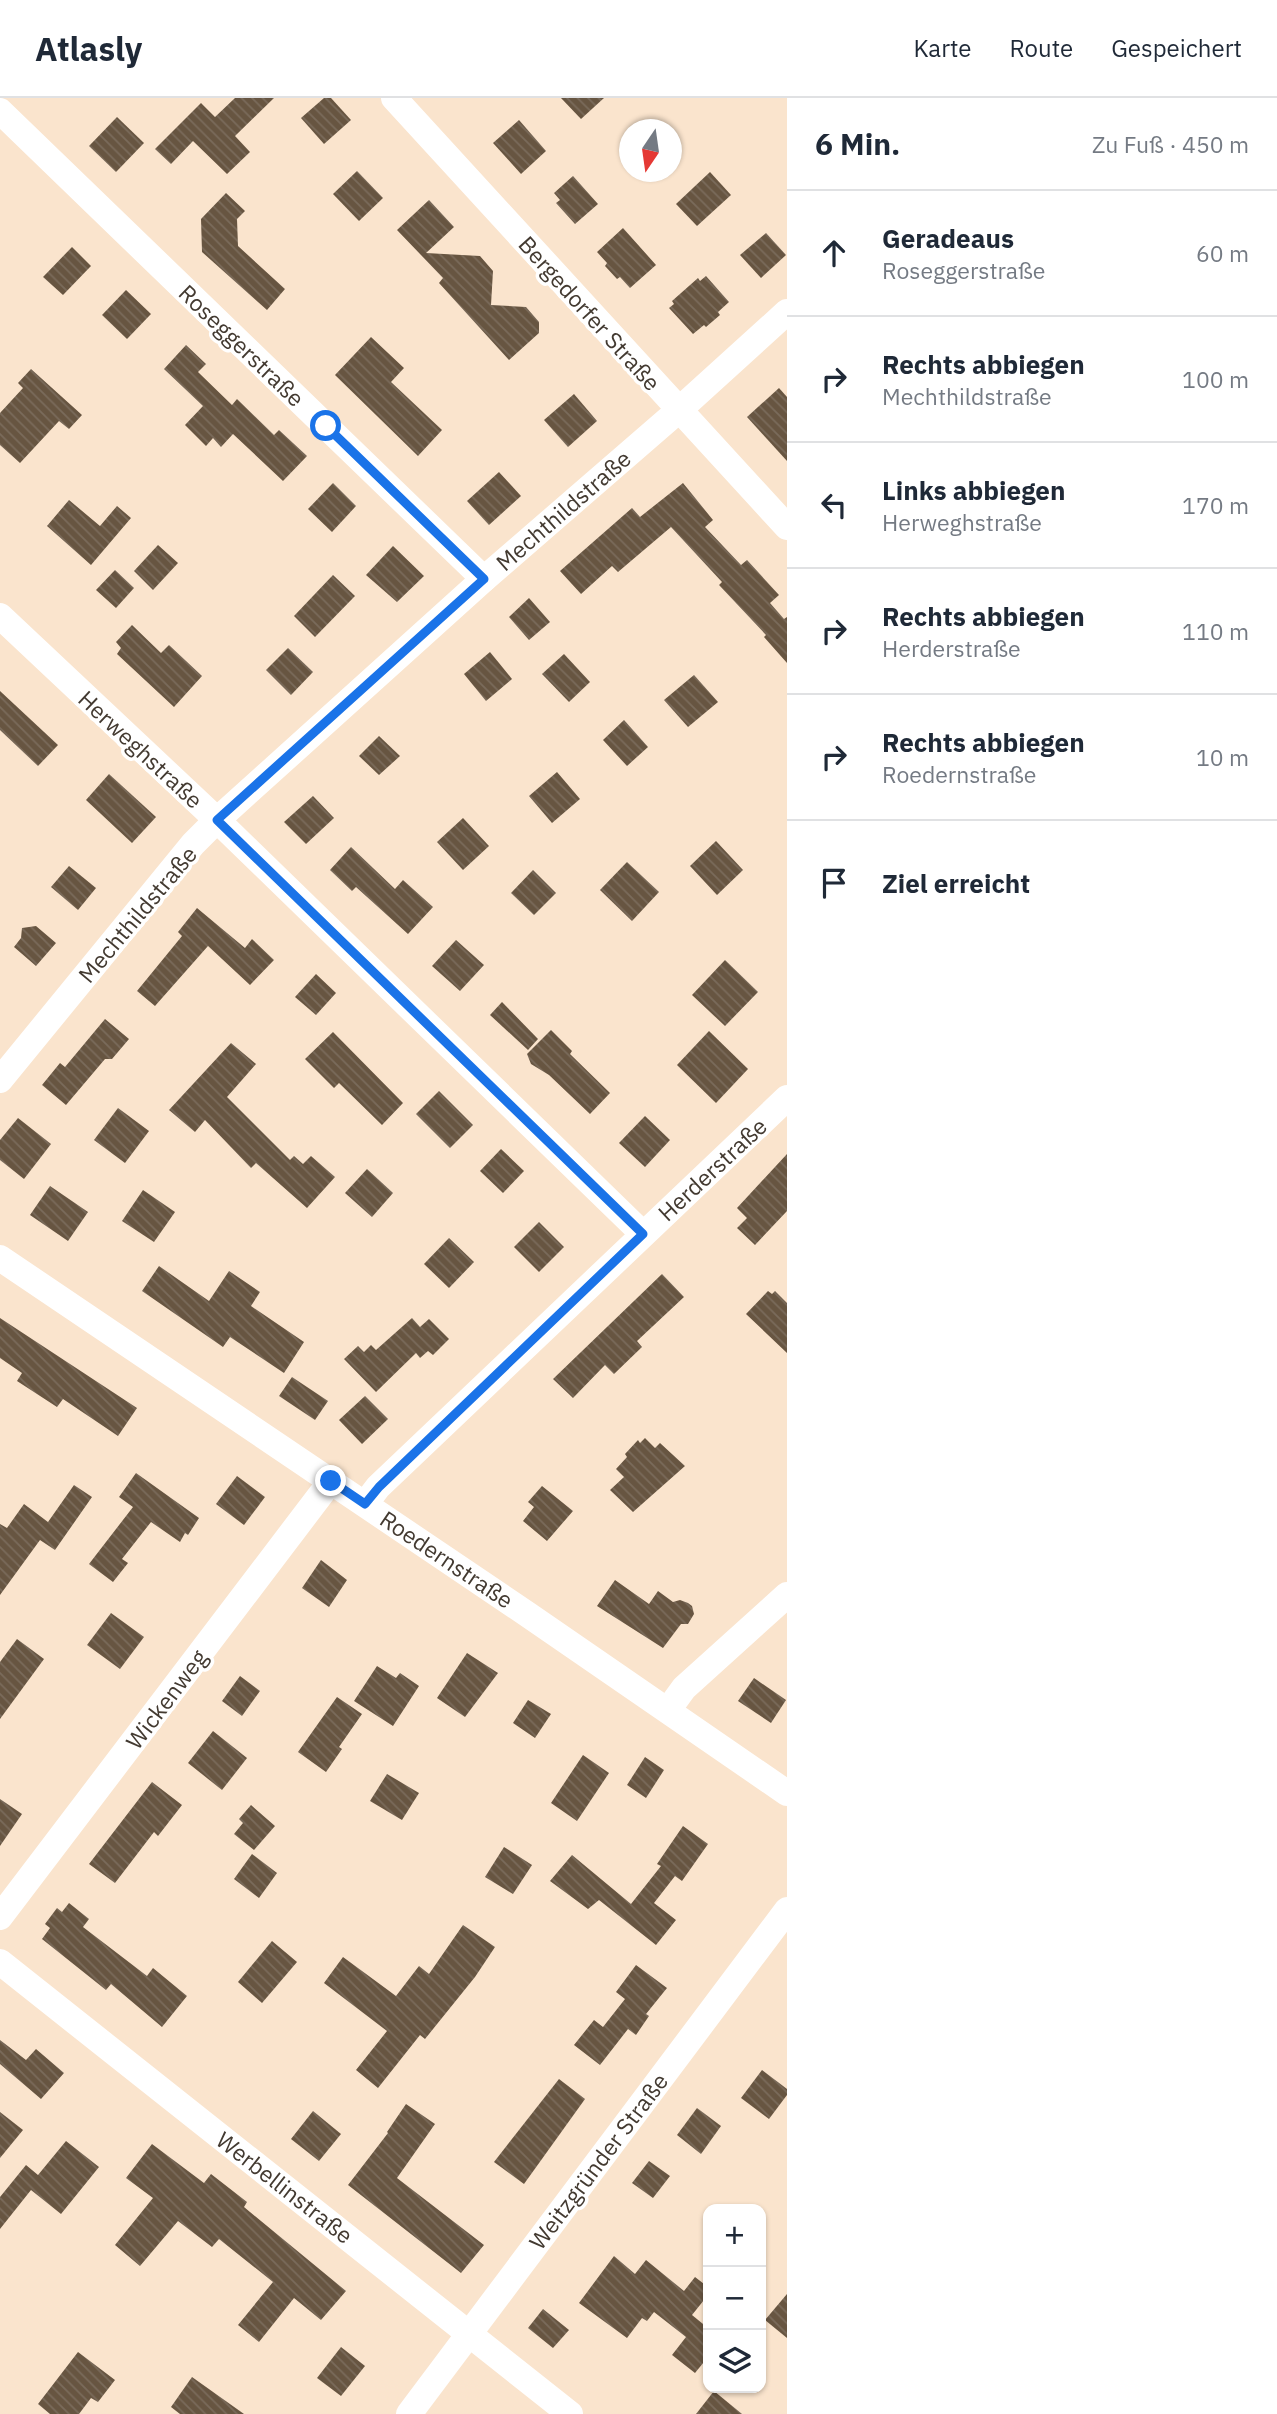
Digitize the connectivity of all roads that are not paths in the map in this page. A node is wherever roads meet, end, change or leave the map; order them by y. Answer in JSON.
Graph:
{"nodes":[{"id":1,"x":394,"y":98,"type":"edge"},
{"id":2,"x":0,"y":111,"type":"edge"},
{"id":3,"x":787,"y":312,"type":"edge"},
{"id":4,"x":679,"y":410,"type":"junction"},
{"id":5,"x":787,"y":527,"type":"edge"},
{"id":6,"x":484,"y":579,"type":"junction"},
{"id":7,"x":0,"y":616,"type":"edge"},
{"id":8,"x":217,"y":820,"type":"junction"},
{"id":9,"x":0,"y":1080,"type":"edge"},
{"id":10,"x":787,"y":1098,"type":"edge"},
{"id":11,"x":643,"y":1234,"type":"junction"},
{"id":12,"x":0,"y":1258,"type":"edge"},
{"id":13,"x":331,"y":1481,"type":"junction"},
{"id":14,"x":365,"y":1504,"type":"junction"},
{"id":15,"x":787,"y":1595,"type":"edge"},
{"id":16,"x":668,"y":1710,"type":"junction"},
{"id":17,"x":787,"y":1793,"type":"edge"},
{"id":18,"x":787,"y":1910,"type":"edge"},
{"id":19,"x":0,"y":1917,"type":"edge"},
{"id":20,"x":0,"y":1962,"type":"edge"},
{"id":21,"x":470,"y":2333,"type":"junction"},
{"id":22,"x":409,"y":2414,"type":"edge"},
{"id":23,"x":570,"y":2414,"type":"edge"}],
"edges":[{"from":1,"to":4,"type":"street","name":"Bergedorfer Straße"},
{"from":2,"to":6,"type":"street","name":"Roseggerstraße"},
{"from":3,"to":4,"type":"street","name":"Mechthildstraße"},
{"from":4,"to":5,"type":"street","name":"Bergedorfer Straße"},
{"from":4,"to":6,"type":"street","name":"Mechthildstraße"},
{"from":6,"to":8,"type":"street","name":"Mechthildstraße"},
{"from":7,"to":8,"type":"street","name":"Herweghstraße"},
{"from":8,"to":9,"type":"street","name":"Mechthildstraße"},
{"from":8,"to":11,"type":"street","name":"Herweghstraße"},
{"from":10,"to":11,"type":"street","name":"Herderstraße"},
{"from":11,"to":14,"type":"street","name":"Herderstraße"},
{"from":12,"to":13,"type":"street","name":"Roedernstraße"},
{"from":13,"to":14,"type":"street","name":"Roedernstraße"},
{"from":13,"to":19,"type":"street","name":"Wickenweg"},
{"from":14,"to":16,"type":"street","name":"Roedernstraße"},
{"from":15,"to":16,"type":"street"},
{"from":16,"to":17,"type":"street","name":"Roedernstraße"},
{"from":18,"to":21,"type":"street","name":"Weitzgründer Straße"},
{"from":20,"to":21,"type":"street","name":"Werbellinstraße"},
{"from":21,"to":22,"type":"street","name":"Weitzgründer Straße"},
{"from":21,"to":23,"type":"street","name":"Werbellinstraße"}]}
